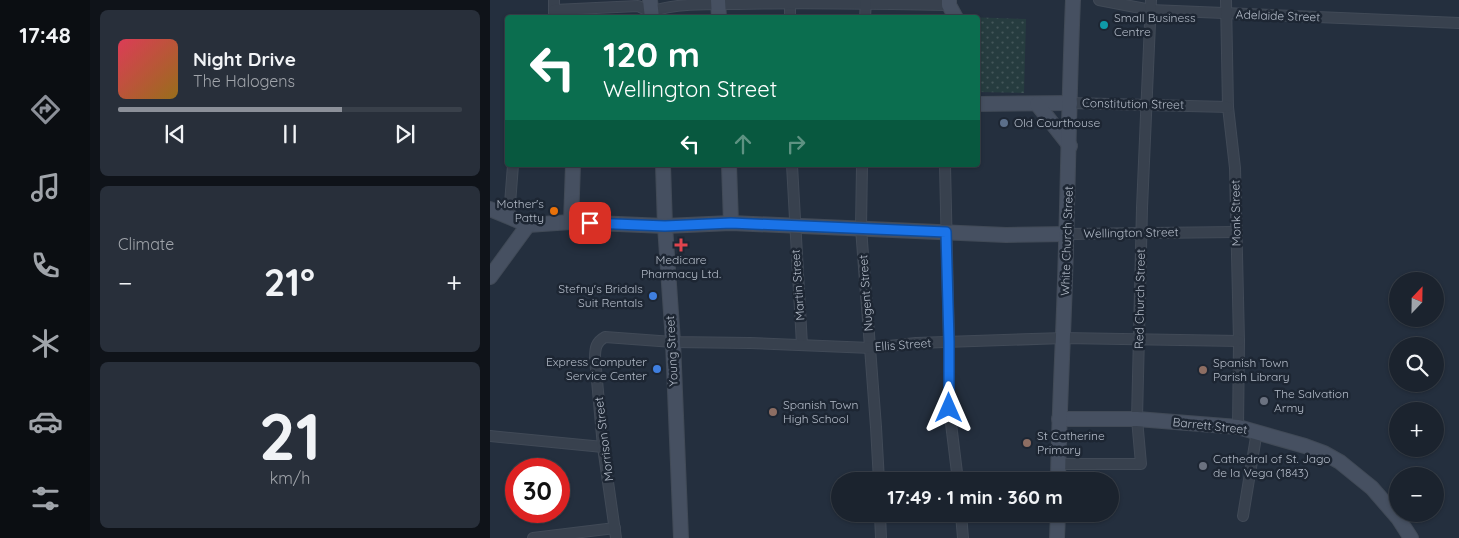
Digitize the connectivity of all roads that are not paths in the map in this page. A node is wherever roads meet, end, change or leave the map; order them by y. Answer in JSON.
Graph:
{"nodes":[{"id":1,"x":1073,"y":0,"type":"edge"},
{"id":2,"x":1099,"y":0,"type":"edge"},
{"id":3,"x":1226,"y":0,"type":"edge"},
{"id":4,"x":790,"y":1,"type":"edge"},
{"id":5,"x":866,"y":2,"type":"edge"},
{"id":6,"x":949,"y":2,"type":"edge"},
{"id":7,"x":1151,"y":5,"type":"edge"},
{"id":8,"x":718,"y":7,"type":"edge"},
{"id":9,"x":554,"y":9,"type":"edge"},
{"id":10,"x":651,"y":10,"type":"edge"},
{"id":11,"x":1226,"y":14,"type":"junction"},
{"id":12,"x":790,"y":15,"type":"edge"},
{"id":13,"x":865,"y":15,"type":"edge"},
{"id":14,"x":955,"y":15,"type":"edge"},
{"id":15,"x":1459,"y":23,"type":"edge"},
{"id":16,"x":1070,"y":103,"type":"junction"},
{"id":17,"x":980,"y":104,"type":"edge"},
{"id":18,"x":1037,"y":104,"type":"junction"},
{"id":19,"x":1147,"y":105,"type":"junction"},
{"id":20,"x":1228,"y":107,"type":"junction"},
{"id":21,"x":1070,"y":146,"type":"junction"},
{"id":22,"x":513,"y":167,"type":"edge"},
{"id":23,"x":573,"y":167,"type":"edge"},
{"id":24,"x":663,"y":167,"type":"edge"},
{"id":25,"x":729,"y":167,"type":"edge"},
{"id":26,"x":792,"y":167,"type":"edge"},
{"id":27,"x":862,"y":167,"type":"edge"},
{"id":28,"x":945,"y":167,"type":"edge"},
{"id":29,"x":490,"y":208,"type":"edge"},
{"id":30,"x":509,"y":217,"type":"junction"},
{"id":31,"x":571,"y":222,"type":"junction"},
{"id":32,"x":731,"y":223,"type":"junction"},
{"id":33,"x":528,"y":225,"type":"junction"},
{"id":34,"x":795,"y":225,"type":"junction"},
{"id":35,"x":665,"y":226,"type":"junction"},
{"id":36,"x":861,"y":228,"type":"junction"},
{"id":37,"x":946,"y":232,"type":"junction"},
{"id":38,"x":1236,"y":232,"type":"junction"},
{"id":39,"x":1141,"y":233,"type":"junction"},
{"id":40,"x":1067,"y":234,"type":"junction"},
{"id":41,"x":490,"y":277,"type":"edge"},
{"id":42,"x":1064,"y":338,"type":"junction"},
{"id":43,"x":1140,"y":339,"type":"junction"},
{"id":44,"x":599,"y":341,"type":"joint"},
{"id":45,"x":1239,"y":341,"type":"junction"},
{"id":46,"x":672,"y":342,"type":"junction"},
{"id":47,"x":949,"y":342,"type":"junction"},
{"id":48,"x":802,"y":345,"type":"junction"},
{"id":49,"x":871,"y":348,"type":"junction"},
{"id":50,"x":1059,"y":419,"type":"junction"},
{"id":51,"x":1137,"y":419,"type":"junction"},
{"id":52,"x":1238,"y":427,"type":"junction"},
{"id":53,"x":1257,"y":432,"type":"junction"},
{"id":54,"x":490,"y":436,"type":"edge"},
{"id":55,"x":604,"y":447,"type":"junction"},
{"id":56,"x":1058,"y":464,"type":"junction"},
{"id":57,"x":878,"y":472,"type":"edge"},
{"id":58,"x":957,"y":472,"type":"edge"},
{"id":59,"x":1058,"y":472,"type":"edge"},
{"id":60,"x":1242,"y":516,"type":"dead end"},
{"id":61,"x":880,"y":522,"type":"edge"},
{"id":62,"x":962,"y":522,"type":"edge"},
{"id":63,"x":1058,"y":522,"type":"edge"},
{"id":64,"x":616,"y":533,"type":"edge"},
{"id":65,"x":533,"y":538,"type":"edge"},
{"id":66,"x":680,"y":538,"type":"edge"},
{"id":67,"x":881,"y":538,"type":"edge"},
{"id":68,"x":963,"y":538,"type":"edge"},
{"id":69,"x":1057,"y":538,"type":"edge"},
{"id":70,"x":1411,"y":538,"type":"edge"}],
"edges":[{"from":1,"to":16,"type":"street","name":"White Church Street"},
{"from":2,"to":7,"type":"street","name":"Adelaide Street"},
{"from":3,"to":11,"type":"street","name":"Monk Street"},
{"from":4,"to":5,"type":"street"},
{"from":4,"to":8,"type":"street"},
{"from":4,"to":12,"type":"street"},
{"from":5,"to":6,"type":"street"},
{"from":5,"to":13,"type":"street"},
{"from":6,"to":14,"type":"street"},
{"from":7,"to":11,"type":"street","name":"Adelaide Street"},
{"from":7,"to":19,"type":"street","name":"Red Church Street"},
{"from":8,"to":10,"type":"street"},
{"from":9,"to":10,"type":"street"},
{"from":11,"to":15,"type":"street","name":"Adelaide Street"},
{"from":11,"to":20,"type":"street","name":"Monk Street"},
{"from":16,"to":18,"type":"street","name":"Constitution Street"},
{"from":16,"to":19,"type":"street","name":"Constitution Street"},
{"from":16,"to":21,"type":"street","name":"White Church Street"},
{"from":17,"to":18,"type":"street","name":"Constitution Street"},
{"from":18,"to":21,"type":"street"},
{"from":19,"to":20,"type":"street","name":"Constitution Street"},
{"from":19,"to":39,"type":"street","name":"Red Church Street"},
{"from":20,"to":38,"type":"street","name":"Monk Street"},
{"from":21,"to":40,"type":"street","name":"White Church Street"},
{"from":22,"to":30,"type":"street"},
{"from":23,"to":31,"type":"street"},
{"from":24,"to":35,"type":"street","name":"Young Street"},
{"from":25,"to":32,"type":"street"},
{"from":26,"to":34,"type":"street","name":"Martin Street"},
{"from":27,"to":36,"type":"street","name":"Nugent Street"},
{"from":28,"to":37,"type":"street"},
{"from":29,"to":30,"type":"street","name":"Wellington Street"},
{"from":30,"to":33,"type":"street","name":"Wellington Street"},
{"from":31,"to":33,"type":"street","name":"Wellington Street"},
{"from":31,"to":35,"type":"street","name":"Wellington Street"},
{"from":32,"to":34,"type":"street","name":"Wellington Street"},
{"from":32,"to":35,"type":"street","name":"Wellington Street"},
{"from":33,"to":41,"type":"street"},
{"from":34,"to":36,"type":"street","name":"Wellington Street"},
{"from":34,"to":48,"type":"street","name":"Martin Street"},
{"from":35,"to":46,"type":"street","name":"Young Street"},
{"from":36,"to":37,"type":"street","name":"Wellington Street"},
{"from":36,"to":49,"type":"street","name":"Nugent Street"},
{"from":37,"to":40,"type":"street","name":"Wellington Street"},
{"from":37,"to":47,"type":"street"},
{"from":38,"to":39,"type":"street","name":"Wellington Street"},
{"from":38,"to":45,"type":"street","name":"Monk Street"},
{"from":39,"to":40,"type":"street","name":"Wellington Street"},
{"from":39,"to":43,"type":"street","name":"Red Church Street"},
{"from":40,"to":42,"type":"street","name":"White Church Street"},
{"from":42,"to":43,"type":"street","name":"Ellis Street"},
{"from":42,"to":47,"type":"street","name":"Ellis Street"},
{"from":42,"to":50,"type":"street","name":"White Church Street"},
{"from":43,"to":45,"type":"street","name":"Ellis Street"},
{"from":43,"to":51,"type":"street","name":"Red Church Street"},
{"from":44,"to":46,"type":"street","name":"Ellis Street"},
{"from":44,"to":55,"type":"street","name":"Morrison Street"},
{"from":45,"to":52,"type":"street","name":"Monk Street"},
{"from":46,"to":48,"type":"street","name":"Ellis Street"},
{"from":46,"to":66,"type":"street","name":"Young Street"},
{"from":47,"to":49,"type":"street","name":"Ellis Street"},
{"from":47,"to":58,"type":"street"},
{"from":48,"to":49,"type":"street","name":"Ellis Street"},
{"from":49,"to":57,"type":"street","name":"Nugent Street"},
{"from":50,"to":51,"type":"street","name":"Barrett Street"},
{"from":50,"to":56,"type":"street","name":"White Church Street"},
{"from":51,"to":52,"type":"street","name":"Barrett Street"},
{"from":51,"to":56,"type":"street","name":"Red Church Street"},
{"from":52,"to":53,"type":"street","name":"Barrett Street"},
{"from":53,"to":60,"type":"street"},
{"from":53,"to":70,"type":"street","name":"Barrett Street"},
{"from":54,"to":55,"type":"street"},
{"from":55,"to":64,"type":"street","name":"Morrison Street"},
{"from":56,"to":59,"type":"street","name":"White Church Street"},
{"from":61,"to":67,"type":"street"},
{"from":62,"to":68,"type":"street"},
{"from":63,"to":69,"type":"street"},
{"from":64,"to":65,"type":"street"}]}
